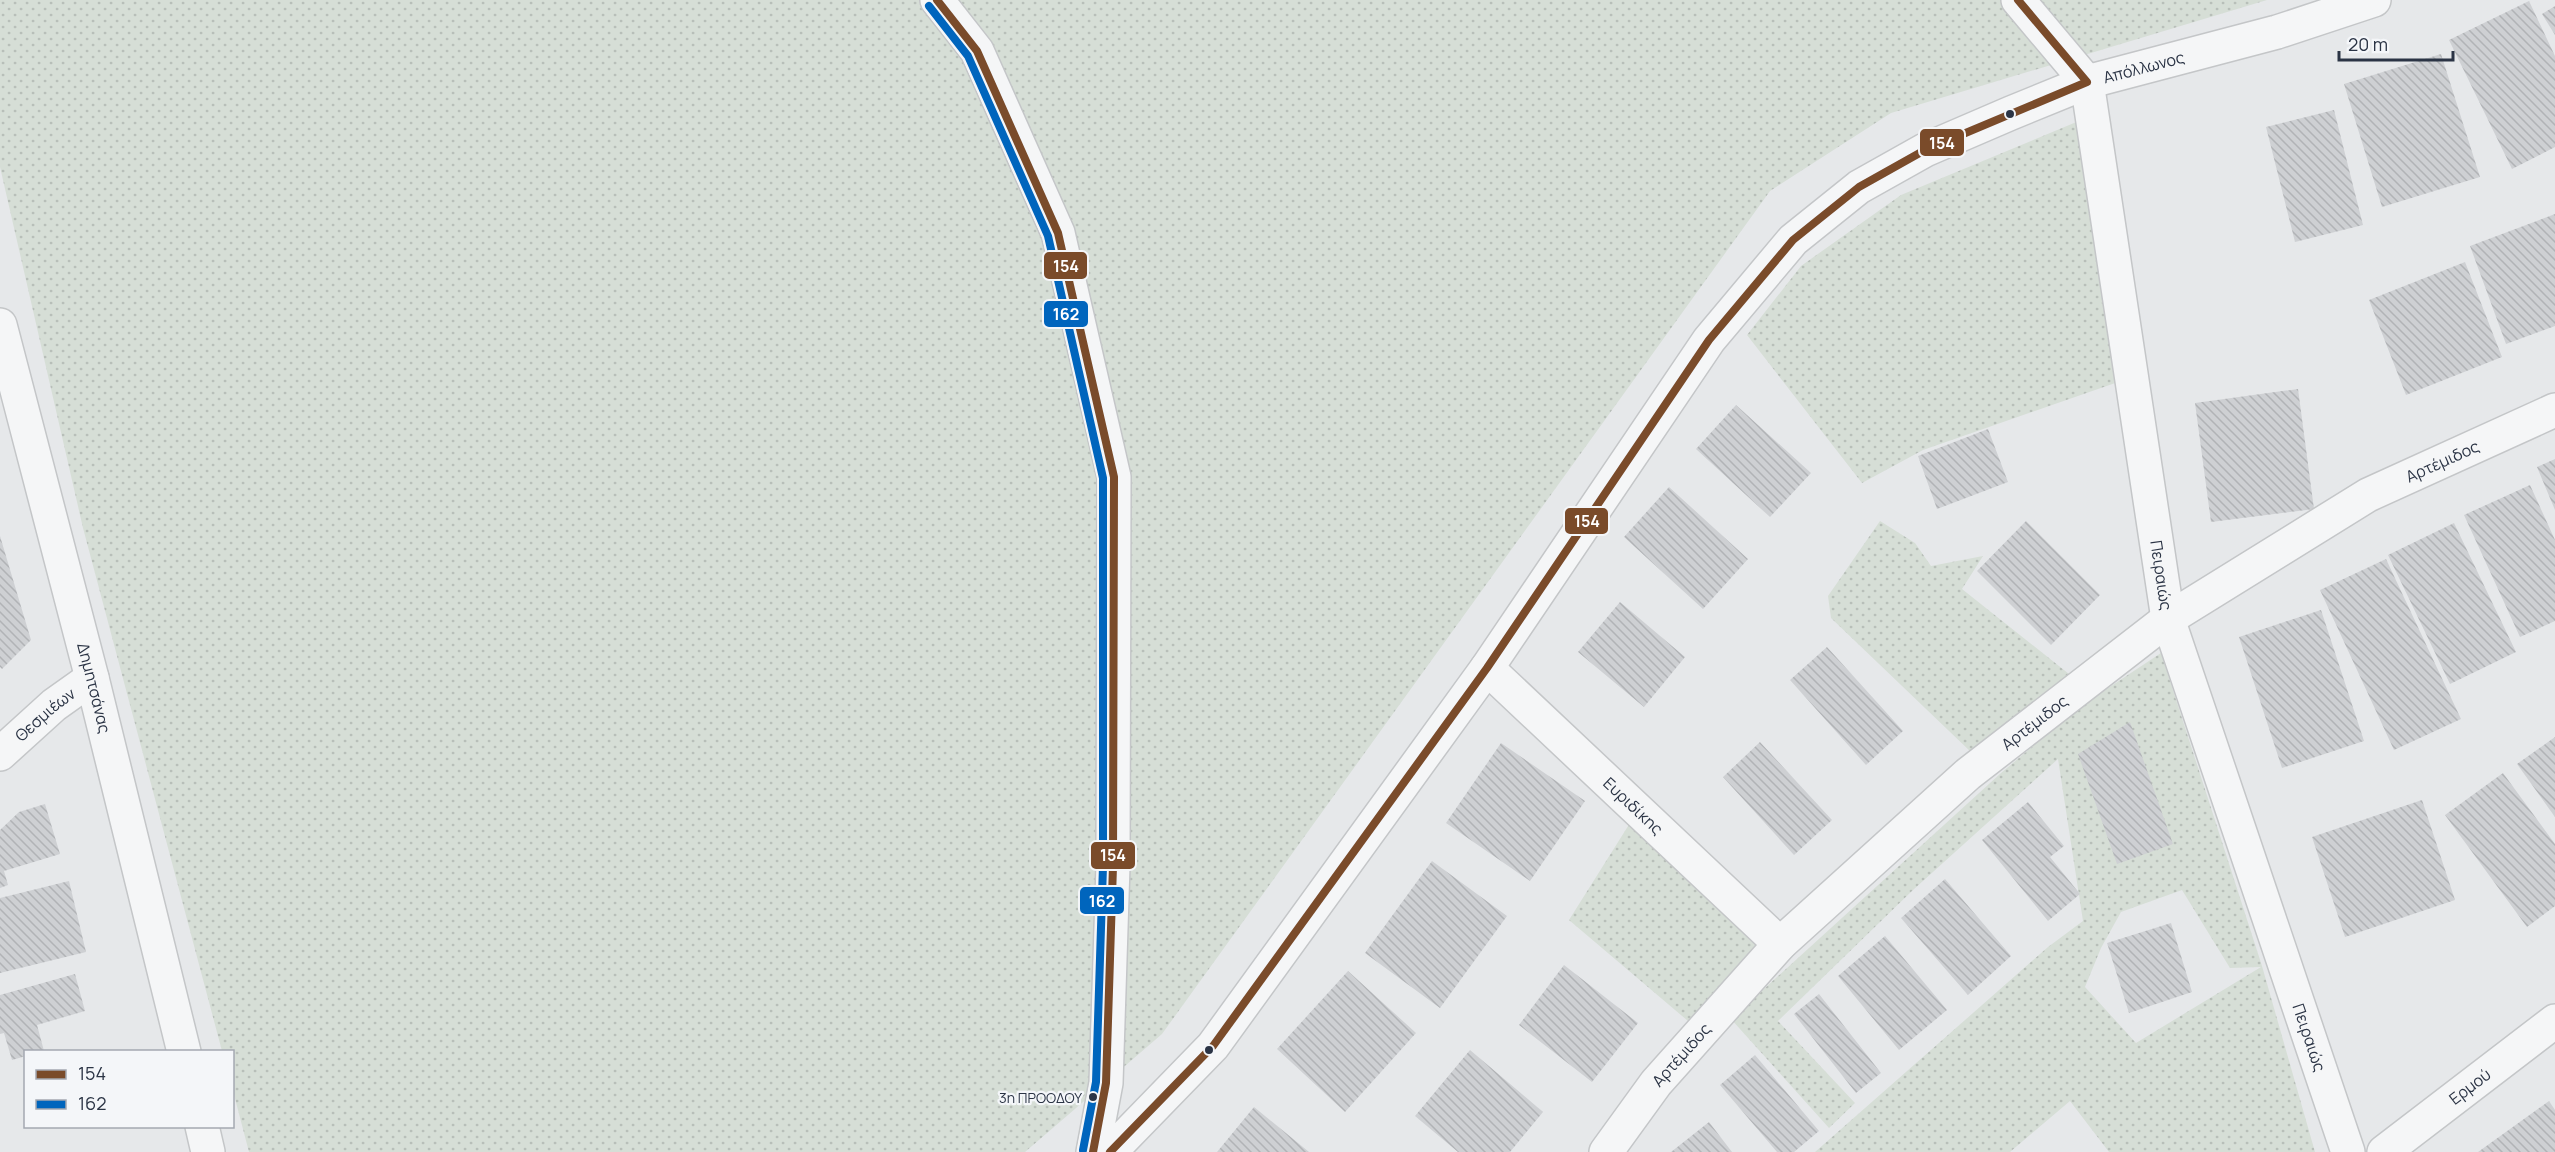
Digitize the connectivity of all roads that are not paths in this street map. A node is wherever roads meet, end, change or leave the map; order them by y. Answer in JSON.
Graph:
{"nodes":[{"id":1,"x":937,"y":0,"type":"edge"},
{"id":2,"x":2018,"y":0,"type":"edge"},
{"id":3,"x":2374,"y":0,"type":"edge"},
{"id":4,"x":2086,"y":82,"type":"junction"},
{"id":5,"x":0,"y":326,"type":"edge"},
{"id":6,"x":2555,"y":410,"type":"edge"},
{"id":7,"x":2168,"y":619,"type":"junction"},
{"id":8,"x":1487,"y":668,"type":"junction"},
{"id":9,"x":92,"y":678,"type":"junction"},
{"id":10,"x":0,"y":754,"type":"edge"},
{"id":11,"x":1780,"y":944,"type":"junction"},
{"id":12,"x":2555,"y":1021,"type":"edge"},
{"id":13,"x":184,"y":1050,"type":"edge"},
{"id":14,"x":202,"y":1128,"type":"edge"},
{"id":15,"x":208,"y":1152,"type":"edge"},
{"id":16,"x":1093,"y":1152,"type":"edge"},
{"id":17,"x":1110,"y":1152,"type":"edge"},
{"id":18,"x":1606,"y":1152,"type":"edge"},
{"id":19,"x":2348,"y":1152,"type":"edge"},
{"id":20,"x":2384,"y":1152,"type":"edge"}],
"edges":[{"from":1,"to":16,"type":"street"},
{"from":2,"to":4,"type":"street"},
{"from":3,"to":4,"type":"street","name":"Απόλλωνος"},
{"from":4,"to":7,"type":"street","name":"Πειραιώς"},
{"from":4,"to":8,"type":"street","name":"Απόλλωνος"},
{"from":5,"to":9,"type":"street","name":"Δημητσάνας"},
{"from":6,"to":7,"type":"street","name":"Αρτέμιδος"},
{"from":7,"to":11,"type":"street","name":"Αρτέμιδος"},
{"from":7,"to":19,"type":"street","name":"Πειραιώς"},
{"from":8,"to":11,"type":"street","name":"Ευριδίκης"},
{"from":8,"to":17,"type":"street","name":"Απόλλωνος"},
{"from":9,"to":10,"type":"street","name":"Θεσμιέων"},
{"from":9,"to":13,"type":"street","name":"Δημητσάνας"},
{"from":11,"to":18,"type":"street","name":"Αρτέμιδος"},
{"from":12,"to":20,"type":"street","name":"Ερμού"},
{"from":14,"to":15,"type":"street"}]}
